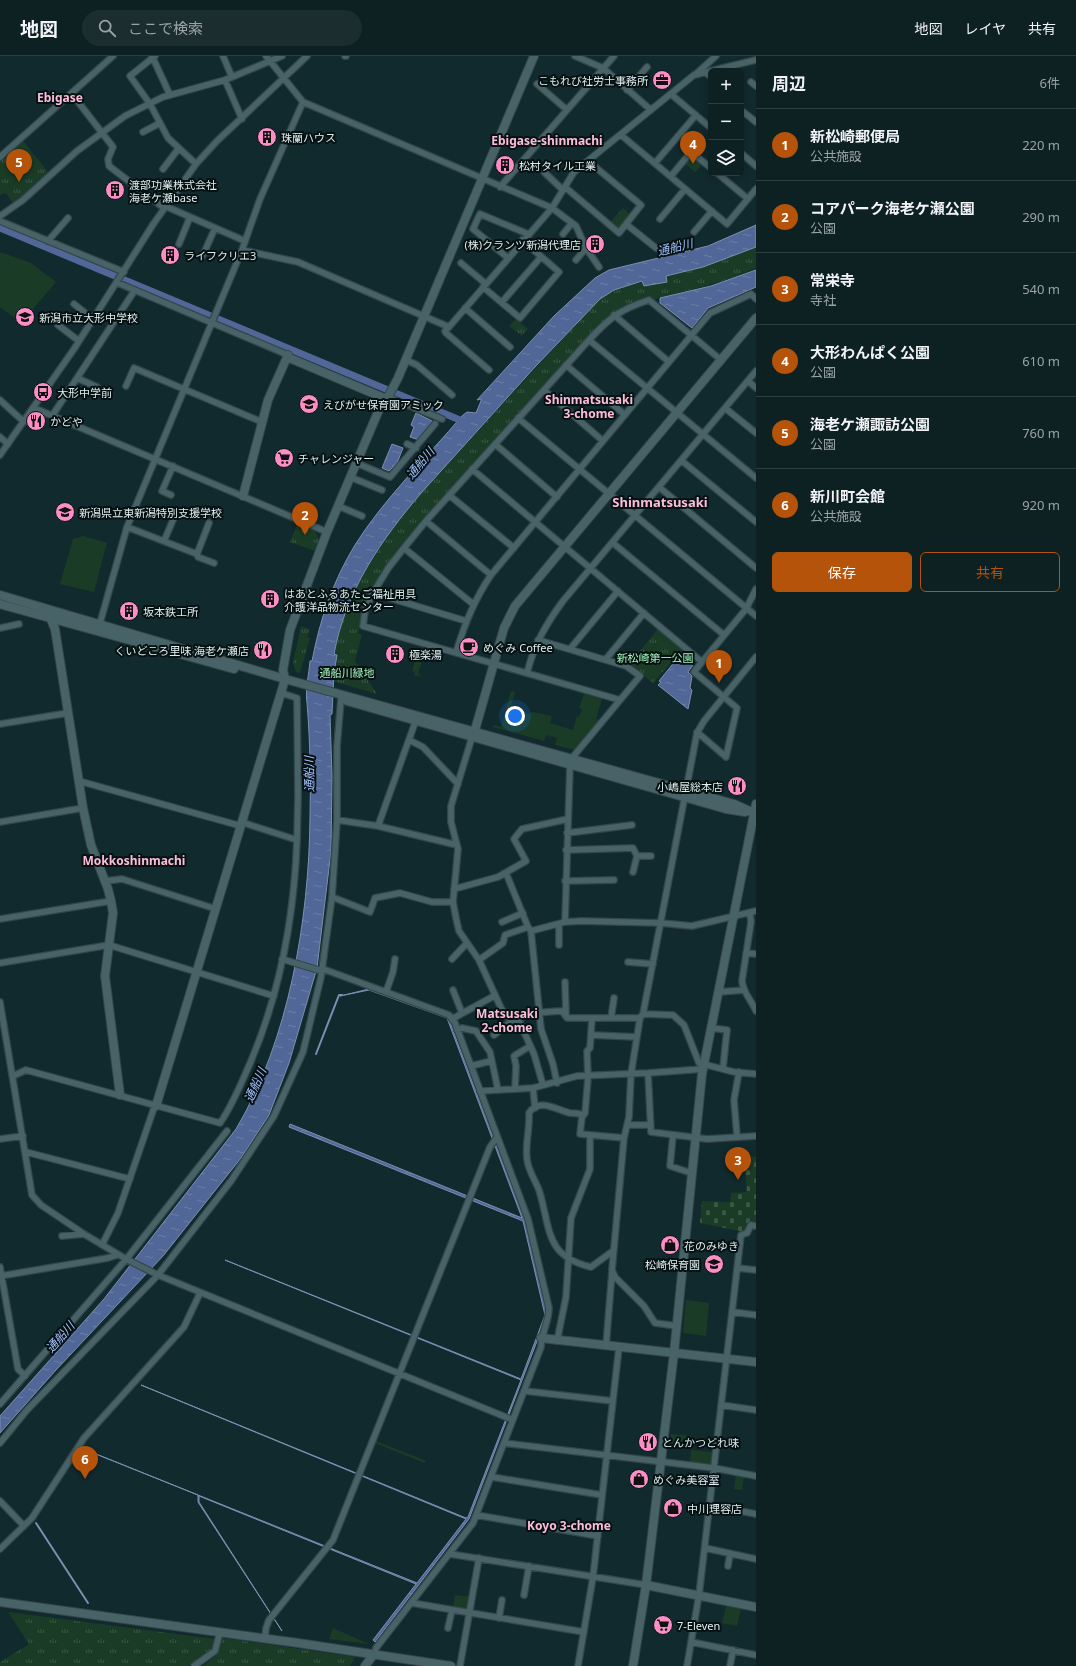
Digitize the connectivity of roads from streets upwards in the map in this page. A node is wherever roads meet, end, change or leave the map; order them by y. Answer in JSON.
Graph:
{"nodes":[{"id":1,"x":113,"y":56,"type":"edge"},
{"id":2,"x":154,"y":56,"type":"edge"},
{"id":3,"x":223,"y":56,"type":"edge"},
{"id":4,"x":266,"y":56,"type":"edge"},
{"id":5,"x":282,"y":56,"type":"edge"},
{"id":6,"x":534,"y":56,"type":"edge"},
{"id":7,"x":575,"y":56,"type":"edge"},
{"id":8,"x":614,"y":56,"type":"edge"},
{"id":9,"x":716,"y":56,"type":"edge"},
{"id":10,"x":305,"y":57,"type":"edge"},
{"id":11,"x":756,"y":60,"type":"edge"},
{"id":12,"x":270,"y":61,"type":"junction"},
{"id":13,"x":647,"y":67,"type":"dead end"},
{"id":14,"x":603,"y":68,"type":"junction"},
{"id":15,"x":705,"y":72,"type":"junction"},
{"id":16,"x":708,"y":74,"type":"edge"},
{"id":17,"x":694,"y":75,"type":"junction"},
{"id":18,"x":232,"y":77,"type":"junction"},
{"id":19,"x":284,"y":79,"type":"junction"},
{"id":20,"x":225,"y":80,"type":"junction"},
{"id":21,"x":751,"y":82,"type":"dead end"},
{"id":22,"x":537,"y":84,"type":"dead end"},
{"id":23,"x":756,"y":86,"type":"edge"},
{"id":24,"x":627,"y":90,"type":"junction"},
{"id":25,"x":72,"y":94,"type":"junction"},
{"id":26,"x":170,"y":95,"type":"junction"},
{"id":27,"x":672,"y":95,"type":"junction"},
{"id":28,"x":303,"y":102,"type":"junction"},
{"id":29,"x":150,"y":104,"type":"junction"},
{"id":30,"x":567,"y":110,"type":"junction"},
{"id":31,"x":651,"y":110,"type":"junction"},
{"id":32,"x":744,"y":112,"type":"edge"},
{"id":33,"x":696,"y":115,"type":"junction"},
{"id":34,"x":242,"y":119,"type":"junction"},
{"id":35,"x":756,"y":122,"type":"edge"},
{"id":36,"x":160,"y":123,"type":"junction"},
{"id":37,"x":708,"y":125,"type":"edge"},
{"id":38,"x":101,"y":132,"type":"junction"},
{"id":39,"x":143,"y":132,"type":"dead end"},
{"id":40,"x":621,"y":134,"type":"junction"},
{"id":41,"x":179,"y":148,"type":"junction"},
{"id":42,"x":744,"y":156,"type":"edge"},
{"id":43,"x":0,"y":157,"type":"edge"},
{"id":44,"x":588,"y":161,"type":"junction"},
{"id":45,"x":655,"y":163,"type":"junction"},
{"id":46,"x":196,"y":164,"type":"junction"},
{"id":47,"x":708,"y":166,"type":"edge"},
{"id":48,"x":756,"y":166,"type":"edge"},
{"id":49,"x":163,"y":169,"type":"dead end"},
{"id":50,"x":544,"y":173,"type":"dead end"},
{"id":51,"x":671,"y":176,"type":"junction"},
{"id":52,"x":720,"y":176,"type":"edge"},
{"id":53,"x":482,"y":180,"type":"junction"},
{"id":54,"x":500,"y":187,"type":"junction"},
{"id":55,"x":564,"y":188,"type":"junction"},
{"id":56,"x":685,"y":188,"type":"junction"},
{"id":57,"x":756,"y":189,"type":"edge"},
{"id":58,"x":748,"y":199,"type":"junction"},
{"id":59,"x":165,"y":207,"type":"junction"},
{"id":60,"x":552,"y":208,"type":"junction"},
{"id":61,"x":712,"y":211,"type":"junction"},
{"id":62,"x":0,"y":216,"type":"edge"},
{"id":63,"x":190,"y":217,"type":"junction"},
{"id":64,"x":68,"y":218,"type":"dead end"},
{"id":65,"x":660,"y":219,"type":"dead end"},
{"id":66,"x":0,"y":221,"type":"edge"},
{"id":67,"x":572,"y":223,"type":"junction"},
{"id":68,"x":626,"y":224,"type":"junction"},
{"id":69,"x":215,"y":228,"type":"junction"},
{"id":70,"x":694,"y":232,"type":"dead end"},
{"id":71,"x":528,"y":234,"type":"junction"},
{"id":72,"x":563,"y":234,"type":"dead end"},
{"id":73,"x":522,"y":240,"type":"junction"},
{"id":74,"x":48,"y":241,"type":"junction"},
{"id":75,"x":244,"y":241,"type":"junction"},
{"id":76,"x":179,"y":244,"type":"dead end"},
{"id":77,"x":586,"y":248,"type":"junction"},
{"id":78,"x":656,"y":248,"type":"dead end"},
{"id":79,"x":242,"y":250,"type":"junction"},
{"id":80,"x":203,"y":256,"type":"dead end"},
{"id":81,"x":541,"y":257,"type":"junction"},
{"id":82,"x":508,"y":258,"type":"junction"},
{"id":83,"x":576,"y":260,"type":"dead end"},
{"id":84,"x":460,"y":263,"type":"dead end"},
{"id":85,"x":599,"y":267,"type":"dead end"},
{"id":86,"x":123,"y":273,"type":"junction"},
{"id":87,"x":118,"y":282,"type":"junction"},
{"id":88,"x":484,"y":285,"type":"junction"},
{"id":89,"x":133,"y":293,"type":"dead end"},
{"id":90,"x":756,"y":299,"type":"edge"},
{"id":91,"x":502,"y":302,"type":"junction"},
{"id":92,"x":74,"y":304,"type":"dead end"},
{"id":93,"x":465,"y":308,"type":"junction"},
{"id":94,"x":614,"y":315,"type":"junction"},
{"id":95,"x":424,"y":316,"type":"junction"},
{"id":96,"x":756,"y":318,"type":"edge"},
{"id":97,"x":94,"y":320,"type":"junction"},
{"id":98,"x":212,"y":322,"type":"junction"},
{"id":99,"x":58,"y":325,"type":"dead end"},
{"id":100,"x":449,"y":327,"type":"junction"},
{"id":101,"x":692,"y":335,"type":"junction"},
{"id":102,"x":589,"y":340,"type":"junction"},
{"id":103,"x":79,"y":341,"type":"junction"},
{"id":104,"x":510,"y":346,"type":"dead end"},
{"id":105,"x":287,"y":356,"type":"junction"},
{"id":106,"x":406,"y":360,"type":"junction"},
{"id":107,"x":721,"y":360,"type":"junction"},
{"id":108,"x":669,"y":362,"type":"junction"},
{"id":109,"x":566,"y":365,"type":"junction"},
{"id":110,"x":489,"y":370,"type":"dead end"},
{"id":111,"x":756,"y":371,"type":"edge"},
{"id":112,"x":77,"y":378,"type":"junction"},
{"id":113,"x":748,"y":381,"type":"junction"},
{"id":114,"x":126,"y":386,"type":"dead end"},
{"id":115,"x":97,"y":387,"type":"dead end"},
{"id":116,"x":648,"y":388,"type":"junction"},
{"id":117,"x":756,"y":388,"type":"edge"},
{"id":118,"x":184,"y":389,"type":"junction"},
{"id":119,"x":544,"y":390,"type":"junction"},
{"id":120,"x":452,"y":395,"type":"dead end"},
{"id":121,"x":387,"y":397,"type":"junction"},
{"id":122,"x":0,"y":400,"type":"edge"},
{"id":123,"x":34,"y":408,"type":"junction"},
{"id":124,"x":725,"y":408,"type":"junction"},
{"id":125,"x":677,"y":412,"type":"junction"},
{"id":126,"x":625,"y":415,"type":"junction"},
{"id":127,"x":52,"y":416,"type":"junction"},
{"id":128,"x":518,"y":418,"type":"junction"},
{"id":129,"x":442,"y":419,"type":"dead end"},
{"id":130,"x":24,"y":422,"type":"junction"},
{"id":131,"x":262,"y":422,"type":"junction"},
{"id":132,"x":436,"y":424,"type":"dead end"},
{"id":133,"x":756,"y":433,"type":"edge"},
{"id":134,"x":703,"y":434,"type":"junction"},
{"id":135,"x":0,"y":437,"type":"edge"},
{"id":136,"x":603,"y":441,"type":"junction"},
{"id":137,"x":8,"y":444,"type":"junction"},
{"id":138,"x":407,"y":444,"type":"dead end"},
{"id":139,"x":495,"y":444,"type":"junction"},
{"id":140,"x":416,"y":448,"type":"junction"},
{"id":141,"x":0,"y":455,"type":"edge"},
{"id":142,"x":156,"y":458,"type":"junction"},
{"id":143,"x":682,"y":461,"type":"junction"},
{"id":144,"x":356,"y":464,"type":"junction"},
{"id":145,"x":173,"y":466,"type":"junction"},
{"id":146,"x":472,"y":469,"type":"junction"},
{"id":147,"x":580,"y":469,"type":"junction"},
{"id":148,"x":350,"y":477,"type":"junction"},
{"id":149,"x":756,"y":478,"type":"edge"},
{"id":150,"x":659,"y":487,"type":"junction"},
{"id":151,"x":382,"y":490,"type":"dead end"},
{"id":152,"x":609,"y":493,"type":"junction"},
{"id":153,"x":171,"y":495,"type":"dead end"},
{"id":154,"x":449,"y":495,"type":"junction"},
{"id":155,"x":243,"y":496,"type":"junction"},
{"id":156,"x":557,"y":497,"type":"junction"},
{"id":157,"x":338,"y":506,"type":"junction"},
{"id":158,"x":362,"y":516,"type":"dead end"},
{"id":159,"x":636,"y":516,"type":"junction"},
{"id":160,"x":173,"y":520,"type":"dead end"},
{"id":161,"x":426,"y":521,"type":"junction"},
{"id":162,"x":535,"y":522,"type":"junction"},
{"id":163,"x":756,"y":522,"type":"edge"},
{"id":164,"x":210,"y":523,"type":"dead end"},
{"id":165,"x":127,"y":527,"type":"junction"},
{"id":166,"x":327,"y":532,"type":"junction"},
{"id":167,"x":164,"y":542,"type":"junction"},
{"id":168,"x":613,"y":543,"type":"junction"},
{"id":169,"x":565,"y":546,"type":"junction"},
{"id":170,"x":404,"y":548,"type":"junction"},
{"id":171,"x":514,"y":548,"type":"junction"},
{"id":172,"x":197,"y":554,"type":"junction"},
{"id":173,"x":214,"y":563,"type":"dead end"},
{"id":174,"x":756,"y":568,"type":"edge"},
{"id":175,"x":591,"y":569,"type":"junction"},
{"id":176,"x":491,"y":575,"type":"junction"},
{"id":177,"x":756,"y":589,"type":"edge"},
{"id":178,"x":618,"y":591,"type":"junction"},
{"id":179,"x":373,"y":593,"type":"junction"},
{"id":180,"x":0,"y":595,"type":"edge"},
{"id":181,"x":0,"y":604,"type":"edge"},
{"id":182,"x":473,"y":604,"type":"junction"},
{"id":183,"x":746,"y":608,"type":"junction"},
{"id":184,"x":644,"y":613,"type":"junction"},
{"id":185,"x":756,"y":616,"type":"edge"},
{"id":186,"x":50,"y":617,"type":"junction"},
{"id":187,"x":466,"y":621,"type":"junction"},
{"id":188,"x":19,"y":624,"type":"dead end"},
{"id":189,"x":100,"y":624,"type":"junction"},
{"id":190,"x":0,"y":628,"type":"edge"},
{"id":191,"x":724,"y":635,"type":"junction"},
{"id":192,"x":538,"y":640,"type":"junction"},
{"id":193,"x":570,"y":649,"type":"junction"},
{"id":194,"x":456,"y":654,"type":"junction"},
{"id":195,"x":756,"y":657,"type":"edge"},
{"id":196,"x":606,"y":659,"type":"junction"},
{"id":197,"x":702,"y":662,"type":"junction"},
{"id":198,"x":493,"y":664,"type":"junction"},
{"id":199,"x":527,"y":674,"type":"junction"},
{"id":200,"x":289,"y":682,"type":"junction"},
{"id":201,"x":281,"y":693,"type":"junction"},
{"id":202,"x":340,"y":697,"type":"junction"},
{"id":203,"x":724,"y":697,"type":"junction"},
{"id":204,"x":620,"y":700,"type":"junction"},
{"id":205,"x":68,"y":713,"type":"junction"},
{"id":206,"x":416,"y":720,"type":"junction"},
{"id":207,"x":0,"y":724,"type":"edge"},
{"id":208,"x":698,"y":732,"type":"junction"},
{"id":209,"x":474,"y":733,"type":"junction"},
{"id":210,"x":409,"y":740,"type":"junction"},
{"id":211,"x":571,"y":761,"type":"junction"},
{"id":212,"x":79,"y":781,"type":"junction"},
{"id":213,"x":458,"y":784,"type":"junction"},
{"id":214,"x":685,"y":793,"type":"junction"},
{"id":215,"x":756,"y":804,"type":"edge"},
{"id":216,"x":83,"y":808,"type":"junction"},
{"id":217,"x":755,"y":814,"type":"edge"},
{"id":218,"x":568,"y":818,"type":"junction"},
{"id":219,"x":337,"y":820,"type":"junction"},
{"id":220,"x":0,"y":822,"type":"edge"},
{"id":221,"x":241,"y":824,"type":"junction"},
{"id":222,"x":632,"y":825,"type":"dead end"},
{"id":223,"x":378,"y":826,"type":"junction"},
{"id":224,"x":567,"y":833,"type":"junction"},
{"id":225,"x":297,"y":840,"type":"junction"},
{"id":226,"x":457,"y":845,"type":"junction"},
{"id":227,"x":566,"y":850,"type":"junction"},
{"id":228,"x":637,"y":856,"type":"junction"},
{"id":229,"x":651,"y":856,"type":"dead end"},
{"id":230,"x":633,"y":872,"type":"dead end"},
{"id":231,"x":506,"y":873,"type":"junction"},
{"id":232,"x":614,"y":880,"type":"dead end"},
{"id":233,"x":104,"y":881,"type":"junction"},
{"id":234,"x":565,"y":881,"type":"junction"},
{"id":235,"x":454,"y":888,"type":"junction"},
{"id":236,"x":332,"y":897,"type":"junction"},
{"id":237,"x":111,"y":901,"type":"junction"},
{"id":238,"x":454,"y":902,"type":"junction"},
{"id":239,"x":216,"y":909,"type":"junction"},
{"id":240,"x":753,"y":912,"type":"edge"},
{"id":241,"x":523,"y":913,"type":"junction"},
{"id":242,"x":734,"y":916,"type":"junction"},
{"id":243,"x":0,"y":919,"type":"edge"},
{"id":244,"x":502,"y":922,"type":"dead end"},
{"id":245,"x":562,"y":923,"type":"junction"},
{"id":246,"x":661,"y":923,"type":"junction"},
{"id":247,"x":530,"y":929,"type":"junction"},
{"id":248,"x":467,"y":943,"type":"junction"},
{"id":249,"x":109,"y":945,"type":"junction"},
{"id":250,"x":559,"y":945,"type":"dead end"},
{"id":251,"x":746,"y":953,"type":"junction"},
{"id":252,"x":756,"y":954,"type":"edge"},
{"id":253,"x":282,"y":959,"type":"junction"},
{"id":254,"x":395,"y":959,"type":"dead end"},
{"id":255,"x":452,"y":959,"type":"dead end"},
{"id":256,"x":478,"y":960,"type":"junction"},
{"id":257,"x":628,"y":962,"type":"dead end"},
{"id":258,"x":0,"y":963,"type":"edge"},
{"id":259,"x":652,"y":964,"type":"junction"},
{"id":260,"x":320,"y":970,"type":"junction"},
{"id":261,"x":196,"y":972,"type":"junction"},
{"id":262,"x":565,"y":982,"type":"dead end"},
{"id":263,"x":453,"y":990,"type":"dead end"},
{"id":264,"x":744,"y":990,"type":"junction"},
{"id":265,"x":386,"y":992,"type":"junction"},
{"id":266,"x":719,"y":992,"type":"junction"},
{"id":267,"x":274,"y":996,"type":"junction"},
{"id":268,"x":494,"y":996,"type":"junction"},
{"id":269,"x":614,"y":998,"type":"dead end"},
{"id":270,"x":754,"y":999,"type":"edge"},
{"id":271,"x":0,"y":1002,"type":"edge"},
{"id":272,"x":756,"y":1012,"type":"edge"},
{"id":273,"x":462,"y":1013,"type":"junction"},
{"id":274,"x":539,"y":1013,"type":"junction"},
{"id":275,"x":566,"y":1015,"type":"junction"},
{"id":276,"x":641,"y":1016,"type":"junction"},
{"id":277,"x":592,"y":1018,"type":"junction"},
{"id":278,"x":611,"y":1018,"type":"junction"},
{"id":279,"x":452,"y":1019,"type":"junction"},
{"id":280,"x":2,"y":1020,"type":"edge"},
{"id":281,"x":515,"y":1020,"type":"junction"},
{"id":282,"x":711,"y":1028,"type":"junction"},
{"id":283,"x":457,"y":1030,"type":"junction"},
{"id":284,"x":494,"y":1035,"type":"dead end"},
{"id":285,"x":591,"y":1035,"type":"junction"},
{"id":286,"x":637,"y":1037,"type":"junction"},
{"id":287,"x":530,"y":1046,"type":"junction"},
{"id":288,"x":491,"y":1061,"type":"junction"},
{"id":289,"x":471,"y":1066,"type":"junction"},
{"id":290,"x":703,"y":1067,"type":"junction"},
{"id":291,"x":723,"y":1068,"type":"junction"},
{"id":292,"x":738,"y":1072,"type":"junction"},
{"id":293,"x":630,"y":1074,"type":"junction"},
{"id":294,"x":648,"y":1074,"type":"junction"},
{"id":295,"x":756,"y":1074,"type":"edge"},
{"id":296,"x":588,"y":1075,"type":"junction"},
{"id":297,"x":13,"y":1076,"type":"junction"},
{"id":298,"x":557,"y":1083,"type":"junction"},
{"id":299,"x":543,"y":1085,"type":"junction"},
{"id":300,"x":533,"y":1088,"type":"junction"},
{"id":301,"x":516,"y":1089,"type":"junction"},
{"id":302,"x":498,"y":1090,"type":"junction"},
{"id":303,"x":480,"y":1091,"type":"junction"},
{"id":304,"x":120,"y":1095,"type":"junction"},
{"id":305,"x":155,"y":1106,"type":"junction"},
{"id":306,"x":535,"y":1108,"type":"junction"},
{"id":307,"x":583,"y":1115,"type":"junction"},
{"id":308,"x":628,"y":1125,"type":"junction"},
{"id":309,"x":650,"y":1125,"type":"junction"},
{"id":310,"x":227,"y":1131,"type":"dead end"},
{"id":311,"x":672,"y":1135,"type":"junction"},
{"id":312,"x":23,"y":1136,"type":"junction"},
{"id":313,"x":590,"y":1136,"type":"junction"},
{"id":314,"x":737,"y":1136,"type":"junction"},
{"id":315,"x":756,"y":1136,"type":"edge"},
{"id":316,"x":497,"y":1137,"type":"junction"},
{"id":317,"x":624,"y":1138,"type":"junction"},
{"id":318,"x":694,"y":1138,"type":"junction"},
{"id":319,"x":0,"y":1140,"type":"edge"},
{"id":320,"x":26,"y":1152,"type":"junction"},
{"id":321,"x":691,"y":1173,"type":"junction"},
{"id":322,"x":130,"y":1179,"type":"junction"},
{"id":323,"x":756,"y":1226,"type":"edge"},
{"id":324,"x":84,"y":1234,"type":"junction"},
{"id":325,"x":62,"y":1236,"type":"dead end"},
{"id":326,"x":102,"y":1245,"type":"junction"},
{"id":327,"x":613,"y":1251,"type":"junction"},
{"id":328,"x":118,"y":1254,"type":"junction"},
{"id":329,"x":126,"y":1260,"type":"junction"},
{"id":330,"x":568,"y":1260,"type":"junction"},
{"id":331,"x":0,"y":1267,"type":"edge"},
{"id":332,"x":737,"y":1268,"type":"junction"},
{"id":333,"x":612,"y":1270,"type":"junction"},
{"id":334,"x":756,"y":1270,"type":"edge"},
{"id":335,"x":158,"y":1275,"type":"junction"},
{"id":336,"x":1,"y":1276,"type":"edge"},
{"id":337,"x":200,"y":1293,"type":"junction"},
{"id":338,"x":732,"y":1312,"type":"junction"},
{"id":339,"x":756,"y":1315,"type":"edge"},
{"id":340,"x":677,"y":1326,"type":"junction"},
{"id":341,"x":541,"y":1338,"type":"junction"},
{"id":342,"x":558,"y":1340,"type":"junction"},
{"id":343,"x":606,"y":1346,"type":"junction"},
{"id":344,"x":619,"y":1347,"type":"junction"},
{"id":345,"x":674,"y":1353,"type":"junction"},
{"id":346,"x":726,"y":1359,"type":"junction"},
{"id":347,"x":756,"y":1362,"type":"edge"},
{"id":348,"x":400,"y":1374,"type":"junction"},
{"id":349,"x":25,"y":1376,"type":"junction"},
{"id":350,"x":525,"y":1391,"type":"junction"},
{"id":351,"x":613,"y":1401,"type":"junction"},
{"id":352,"x":0,"y":1404,"type":"edge"},
{"id":353,"x":721,"y":1406,"type":"junction"},
{"id":354,"x":756,"y":1410,"type":"edge"},
{"id":355,"x":513,"y":1420,"type":"junction"},
{"id":356,"x":0,"y":1443,"type":"edge"},
{"id":357,"x":504,"y":1443,"type":"junction"},
{"id":358,"x":607,"y":1456,"type":"junction"},
{"id":359,"x":661,"y":1462,"type":"junction"},
{"id":360,"x":714,"y":1468,"type":"junction"},
{"id":361,"x":756,"y":1476,"type":"edge"},
{"id":362,"x":492,"y":1477,"type":"junction"},
{"id":363,"x":602,"y":1495,"type":"junction"},
{"id":364,"x":0,"y":1501,"type":"edge"},
{"id":365,"x":710,"y":1505,"type":"junction"},
{"id":366,"x":756,"y":1514,"type":"edge"},
{"id":367,"x":476,"y":1515,"type":"junction"},
{"id":368,"x":24,"y":1526,"type":"junction"},
{"id":369,"x":598,"y":1536,"type":"junction"},
{"id":370,"x":705,"y":1548,"type":"junction"},
{"id":371,"x":0,"y":1549,"type":"edge"},
{"id":372,"x":450,"y":1554,"type":"junction"},
{"id":373,"x":730,"y":1554,"type":"junction"},
{"id":374,"x":479,"y":1558,"type":"junction"},
{"id":375,"x":756,"y":1559,"type":"edge"},
{"id":376,"x":529,"y":1566,"type":"junction"},
{"id":377,"x":728,"y":1566,"type":"dead end"},
{"id":378,"x":593,"y":1577,"type":"junction"},
{"id":379,"x":646,"y":1585,"type":"junction"},
{"id":380,"x":524,"y":1595,"type":"dead end"},
{"id":381,"x":699,"y":1595,"type":"junction"},
{"id":382,"x":502,"y":1600,"type":"dead end"},
{"id":383,"x":0,"y":1602,"type":"edge"},
{"id":384,"x":412,"y":1603,"type":"junction"},
{"id":385,"x":756,"y":1607,"type":"edge"},
{"id":386,"x":452,"y":1610,"type":"junction"},
{"id":387,"x":469,"y":1613,"type":"junction"},
{"id":388,"x":499,"y":1618,"type":"junction"},
{"id":389,"x":448,"y":1628,"type":"dead end"},
{"id":390,"x":220,"y":1632,"type":"junction"},
{"id":391,"x":584,"y":1632,"type":"junction"},
{"id":392,"x":265,"y":1638,"type":"junction"},
{"id":393,"x":691,"y":1642,"type":"junction"},
{"id":394,"x":733,"y":1650,"type":"junction"},
{"id":395,"x":374,"y":1654,"type":"junction"},
{"id":396,"x":756,"y":1655,"type":"edge"},
{"id":397,"x":194,"y":1666,"type":"edge"},
{"id":398,"x":365,"y":1666,"type":"edge"},
{"id":399,"x":451,"y":1666,"type":"edge"},
{"id":400,"x":460,"y":1666,"type":"edge"},
{"id":401,"x":578,"y":1666,"type":"edge"},
{"id":402,"x":632,"y":1666,"type":"edge"},
{"id":403,"x":687,"y":1666,"type":"edge"},
{"id":404,"x":730,"y":1666,"type":"edge"}],
"edges":[{"from":1,"to":25,"type":"street"},
{"from":2,"to":26,"type":"street"},
{"from":2,"to":29,"type":"street"},
{"from":3,"to":18,"type":"street"},
{"from":4,"to":12,"type":"street"},
{"from":5,"to":12,"type":"street"},
{"from":6,"to":53,"type":"street"},
{"from":7,"to":14,"type":"street"},
{"from":8,"to":14,"type":"street"},
{"from":9,"to":17,"type":"street"},
{"from":10,"to":19,"type":"street"},
{"from":11,"to":15,"type":"street"},
{"from":12,"to":18,"type":"street"},
{"from":12,"to":19,"type":"street"},
{"from":13,"to":24,"type":"street"},
{"from":14,"to":24,"type":"street"},
{"from":14,"to":30,"type":"street"},
{"from":15,"to":16,"type":"street"},
{"from":15,"to":17,"type":"street"},
{"from":17,"to":27,"type":"street"},
{"from":18,"to":20,"type":"street"},
{"from":19,"to":28,"type":"street"},
{"from":19,"to":34,"type":"street"},
{"from":20,"to":26,"type":"street"},
{"from":20,"to":34,"type":"street"},
{"from":21,"to":23,"type":"street"},
{"from":22,"to":30,"type":"street"},
{"from":24,"to":31,"type":"street"},
{"from":25,"to":38,"type":"street"},
{"from":25,"to":43,"type":"street"},
{"from":26,"to":29,"type":"street"},
{"from":27,"to":31,"type":"street"},
{"from":27,"to":33,"type":"street"},
{"from":28,"to":53,"type":"street"},
{"from":28,"to":75,"type":"street"},
{"from":29,"to":36,"type":"street"},
{"from":29,"to":38,"type":"street"},
{"from":30,"to":54,"type":"street"},
{"from":31,"to":40,"type":"street"},
{"from":32,"to":35,"type":"street"},
{"from":33,"to":37,"type":"street"},
{"from":33,"to":45,"type":"street"},
{"from":34,"to":46,"type":"street"},
{"from":36,"to":39,"type":"street"},
{"from":36,"to":41,"type":"street"},
{"from":38,"to":59,"type":"street"},
{"from":38,"to":62,"type":"street"},
{"from":40,"to":44,"type":"street"},
{"from":40,"to":45,"type":"street"},
{"from":41,"to":46,"type":"street"},
{"from":41,"to":49,"type":"street"},
{"from":42,"to":48,"type":"street"},
{"from":44,"to":55,"type":"street"},
{"from":44,"to":68,"type":"street"},
{"from":45,"to":51,"type":"street"},
{"from":46,"to":59,"type":"street"},
{"from":47,"to":51,"type":"street"},
{"from":50,"to":55,"type":"street"},
{"from":51,"to":56,"type":"street"},
{"from":52,"to":58,"type":"street"},
{"from":53,"to":54,"type":"street"},
{"from":53,"to":95,"type":"street"},
{"from":54,"to":60,"type":"street"},
{"from":55,"to":60,"type":"street"},
{"from":55,"to":68,"type":"street"},
{"from":56,"to":61,"type":"street"},
{"from":56,"to":65,"type":"street"},
{"from":57,"to":58,"type":"street"},
{"from":58,"to":61,"type":"street"},
{"from":59,"to":63,"type":"street"},
{"from":59,"to":86,"type":"street"},
{"from":60,"to":67,"type":"street"},
{"from":60,"to":71,"type":"street"},
{"from":61,"to":70,"type":"street"},
{"from":63,"to":69,"type":"street"},
{"from":63,"to":76,"type":"street"},
{"from":64,"to":74,"type":"street"},
{"from":66,"to":74,"type":"street"},
{"from":67,"to":72,"type":"street"},
{"from":67,"to":77,"type":"street"},
{"from":68,"to":78,"type":"street"},
{"from":69,"to":75,"type":"street"},
{"from":69,"to":80,"type":"street"},
{"from":71,"to":73,"type":"street"},
{"from":71,"to":82,"type":"street"},
{"from":73,"to":81,"type":"street"},
{"from":73,"to":82,"type":"street"},
{"from":74,"to":86,"type":"street"},
{"from":75,"to":79,"type":"street"},
{"from":77,"to":83,"type":"street"},
{"from":77,"to":85,"type":"street"},
{"from":79,"to":95,"type":"street"},
{"from":79,"to":98,"type":"street"},
{"from":81,"to":91,"type":"street"},
{"from":81,"to":91,"type":"street"},
{"from":82,"to":88,"type":"street"},
{"from":84,"to":88,"type":"street"},
{"from":86,"to":87,"type":"street"},
{"from":87,"to":97,"type":"street"},
{"from":87,"to":98,"type":"street"},
{"from":88,"to":91,"type":"street"},
{"from":88,"to":93,"type":"street"},
{"from":89,"to":112,"type":"street"},
{"from":90,"to":101,"type":"street"},
{"from":92,"to":97,"type":"street"},
{"from":93,"to":100,"type":"street"},
{"from":93,"to":104,"type":"street"},
{"from":94,"to":101,"type":"street"},
{"from":94,"to":102,"type":"street"},
{"from":94,"to":108,"type":"street"},
{"from":95,"to":100,"type":"street"},
{"from":95,"to":106,"type":"street"},
{"from":96,"to":107,"type":"street"},
{"from":97,"to":103,"type":"street"},
{"from":98,"to":105,"type":"street"},
{"from":98,"to":118,"type":"street"},
{"from":99,"to":103,"type":"street"},
{"from":100,"to":110,"type":"street"},
{"from":101,"to":107,"type":"street"},
{"from":101,"to":108,"type":"street"},
{"from":102,"to":109,"type":"street"},
{"from":102,"to":116,"type":"street"},
{"from":103,"to":123,"type":"street"},
{"from":105,"to":121,"type":"street"},
{"from":105,"to":131,"type":"street"},
{"from":106,"to":120,"type":"street"},
{"from":106,"to":121,"type":"street"},
{"from":107,"to":125,"type":"street"},
{"from":108,"to":116,"type":"street"},
{"from":109,"to":119,"type":"street"},
{"from":109,"to":126,"type":"street"},
{"from":111,"to":113,"type":"street"},
{"from":112,"to":115,"type":"street"},
{"from":112,"to":127,"type":"street"},
{"from":113,"to":117,"type":"street"},
{"from":113,"to":124,"type":"street"},
{"from":114,"to":118,"type":"street"},
{"from":116,"to":125,"type":"street"},
{"from":116,"to":126,"type":"street"},
{"from":118,"to":131,"type":"street"},
{"from":118,"to":142,"type":"street"},
{"from":119,"to":128,"type":"street"},
{"from":119,"to":136,"type":"street"},
{"from":121,"to":129,"type":"street"},
{"from":121,"to":144,"type":"street"},
{"from":122,"to":130,"type":"street"},
{"from":123,"to":127,"type":"street"},
{"from":123,"to":130,"type":"street"},
{"from":124,"to":133,"type":"street"},
{"from":124,"to":134,"type":"street"},
{"from":125,"to":134,"type":"street"},
{"from":125,"to":152,"type":"street"},
{"from":126,"to":136,"type":"street"},
{"from":127,"to":142,"type":"street"},
{"from":128,"to":139,"type":"street"},
{"from":128,"to":147,"type":"street"},
{"from":130,"to":137,"type":"street"},
{"from":131,"to":155,"type":"street"},
{"from":132,"to":140,"type":"street"},
{"from":134,"to":143,"type":"street"},
{"from":134,"to":149,"type":"street"},
{"from":135,"to":137,"type":"street"},
{"from":136,"to":147,"type":"street"},
{"from":137,"to":141,"type":"street"},
{"from":138,"to":140,"type":"street"},
{"from":139,"to":146,"type":"street"},
{"from":139,"to":156,"type":"street"},
{"from":140,"to":144,"type":"street"},
{"from":142,"to":145,"type":"street"},
{"from":142,"to":165,"type":"street"},
{"from":143,"to":150,"type":"street"},
{"from":143,"to":163,"type":"street"},
{"from":144,"to":148,"type":"street"},
{"from":145,"to":153,"type":"street"},
{"from":145,"to":155,"type":"street"},
{"from":146,"to":154,"type":"street"},
{"from":146,"to":162,"type":"street"},
{"from":147,"to":152,"type":"street"},
{"from":147,"to":156,"type":"street"},
{"from":148,"to":151,"type":"street"},
{"from":148,"to":157,"type":"street"},
{"from":150,"to":159,"type":"street"},
{"from":150,"to":174,"type":"street"},
{"from":152,"to":159,"type":"street"},
{"from":152,"to":169,"type":"street"},
{"from":154,"to":161,"type":"street"},
{"from":154,"to":171,"type":"street"},
{"from":155,"to":166,"type":"street"},
{"from":156,"to":162,"type":"street"},
{"from":157,"to":158,"type":"street"},
{"from":157,"to":166,"type":"street"},
{"from":159,"to":168,"type":"street"},
{"from":159,"to":183,"type":"street"},
{"from":160,"to":167,"type":"street"},
{"from":161,"to":170,"type":"street"},
{"from":161,"to":176,"type":"street"},
{"from":162,"to":169,"type":"street"},
{"from":162,"to":171,"type":"street"},
{"from":164,"to":172,"type":"street"},
{"from":165,"to":167,"type":"street"},
{"from":165,"to":189,"type":"street"},
{"from":166,"to":200,"type":"street"},
{"from":167,"to":172,"type":"street"},
{"from":168,"to":175,"type":"street"},
{"from":168,"to":191,"type":"street"},
{"from":169,"to":175,"type":"street"},
{"from":169,"to":198,"type":"street"},
{"from":170,"to":179,"type":"street"},
{"from":170,"to":182,"type":"street"},
{"from":171,"to":176,"type":"street"},
{"from":172,"to":173,"type":"street"},
{"from":175,"to":178,"type":"street"},
{"from":175,"to":192,"type":"street"},
{"from":176,"to":182,"type":"street"},
{"from":177,"to":183,"type":"street"},
{"from":178,"to":184,"type":"street"},
{"from":178,"to":193,"type":"street"},
{"from":179,"to":187,"type":"street"},
{"from":179,"to":194,"type":"street"},
{"from":180,"to":189,"type":"street"},
{"from":181,"to":186,"type":"street"},
{"from":182,"to":187,"type":"street"},
{"from":183,"to":185,"type":"street"},
{"from":183,"to":191,"type":"street"},
{"from":184,"to":196,"type":"street"},
{"from":184,"to":197,"type":"street"},
{"from":186,"to":200,"type":"street"},
{"from":186,"to":205,"type":"street"},
{"from":187,"to":194,"type":"street"},
{"from":188,"to":190,"type":"street"},
{"from":189,"to":200,"type":"street"},
{"from":191,"to":197,"type":"street"},
{"from":192,"to":193,"type":"street"},
{"from":192,"to":199,"type":"street"},
{"from":193,"to":196,"type":"street"},
{"from":194,"to":198,"type":"street"},
{"from":195,"to":203,"type":"street"},
{"from":196,"to":204,"type":"street"},
{"from":197,"to":203,"type":"street"},
{"from":198,"to":199,"type":"street"},
{"from":198,"to":209,"type":"street"},
{"from":199,"to":204,"type":"street"},
{"from":200,"to":201,"type":"street"},
{"from":200,"to":202,"type":"street"},
{"from":201,"to":221,"type":"street"},
{"from":201,"to":225,"type":"street"},
{"from":202,"to":206,"type":"street"},
{"from":202,"to":209,"type":"street"},
{"from":202,"to":219,"type":"street"},
{"from":203,"to":208,"type":"street"},
{"from":203,"to":208,"type":"street"},
{"from":204,"to":211,"type":"street"},
{"from":205,"to":207,"type":"street"},
{"from":205,"to":212,"type":"street"},
{"from":206,"to":209,"type":"street"},
{"from":206,"to":210,"type":"street"},
{"from":208,"to":214,"type":"street"},
{"from":209,"to":211,"type":"street"},
{"from":209,"to":213,"type":"street"},
{"from":210,"to":213,"type":"street"},
{"from":210,"to":223,"type":"street"},
{"from":211,"to":214,"type":"street"},
{"from":211,"to":218,"type":"street"},
{"from":212,"to":216,"type":"street"},
{"from":212,"to":221,"type":"street"},
{"from":213,"to":226,"type":"street"},
{"from":214,"to":217,"type":"street"},
{"from":214,"to":246,"type":"street"},
{"from":215,"to":217,"type":"street"},
{"from":216,"to":220,"type":"street"},
{"from":216,"to":233,"type":"street"},
{"from":217,"to":242,"type":"street"},
{"from":218,"to":224,"type":"street"},
{"from":218,"to":231,"type":"street"},
{"from":219,"to":223,"type":"street"},
{"from":219,"to":236,"type":"street"},
{"from":221,"to":225,"type":"street"},
{"from":221,"to":239,"type":"street"},
{"from":222,"to":224,"type":"street"},
{"from":223,"to":226,"type":"street"},
{"from":224,"to":227,"type":"street"},
{"from":225,"to":253,"type":"street"},
{"from":226,"to":235,"type":"street"},
{"from":227,"to":228,"type":"street"},
{"from":227,"to":234,"type":"street"},
{"from":228,"to":229,"type":"street"},
{"from":228,"to":230,"type":"street"},
{"from":231,"to":235,"type":"street"},
{"from":231,"to":241,"type":"street"},
{"from":232,"to":234,"type":"street"},
{"from":233,"to":237,"type":"street"},
{"from":233,"to":239,"type":"street"},
{"from":234,"to":245,"type":"street"},
{"from":235,"to":238,"type":"street"},
{"from":236,"to":238,"type":"street"},
{"from":236,"to":260,"type":"street"},
{"from":237,"to":243,"type":"street"},
{"from":237,"to":249,"type":"street"},
{"from":238,"to":248,"type":"street"},
{"from":239,"to":261,"type":"street"},
{"from":240,"to":242,"type":"street"},
{"from":240,"to":251,"type":"street"},
{"from":241,"to":244,"type":"street"},
{"from":241,"to":247,"type":"street"},
{"from":242,"to":246,"type":"street"},
{"from":242,"to":266,"type":"street"},
{"from":245,"to":246,"type":"street"},
{"from":245,"to":247,"type":"street"},
{"from":245,"to":250,"type":"street"},
{"from":246,"to":259,"type":"street"},
{"from":247,"to":256,"type":"street"},
{"from":247,"to":274,"type":"street"},
{"from":248,"to":255,"type":"street"},
{"from":248,"to":256,"type":"street"},
{"from":249,"to":258,"type":"street"},
{"from":249,"to":261,"type":"street"},
{"from":249,"to":304,"type":"street"},
{"from":251,"to":252,"type":"street"},
{"from":251,"to":264,"type":"street"},
{"from":253,"to":260,"type":"street"},
{"from":253,"to":267,"type":"street"},
{"from":254,"to":265,"type":"street"},
{"from":256,"to":268,"type":"street"},
{"from":257,"to":259,"type":"street"},
{"from":259,"to":276,"type":"street"},
{"from":260,"to":265,"type":"street"},
{"from":260,"to":335,"type":"street"},
{"from":261,"to":267,"type":"street"},
{"from":261,"to":305,"type":"street"},
{"from":262,"to":275,"type":"street"},
{"from":263,"to":273,"type":"street"},
{"from":264,"to":266,"type":"street"},
{"from":264,"to":270,"type":"street"},
{"from":265,"to":279,"type":"street"},
{"from":266,"to":282,"type":"street"},
{"from":267,"to":305,"type":"street"},
{"from":268,"to":273,"type":"street"},
{"from":268,"to":281,"type":"street"},
{"from":269,"to":278,"type":"street"},
{"from":270,"to":272,"type":"street"},
{"from":271,"to":280,"type":"street"},
{"from":273,"to":279,"type":"street"},
{"from":274,"to":275,"type":"street"},
{"from":274,"to":281,"type":"street"},
{"from":274,"to":298,"type":"street"},
{"from":275,"to":277,"type":"street"},
{"from":276,"to":278,"type":"street"},
{"from":276,"to":286,"type":"street"},
{"from":276,"to":290,"type":"street"},
{"from":277,"to":278,"type":"street"},
{"from":277,"to":285,"type":"street"},
{"from":279,"to":283,"type":"street"},
{"from":280,"to":297,"type":"street"},
{"from":281,"to":284,"type":"street"},
{"from":281,"to":287,"type":"street"},
{"from":282,"to":290,"type":"street"},
{"from":282,"to":291,"type":"street"},
{"from":283,"to":288,"type":"street"},
{"from":283,"to":289,"type":"street"},
{"from":285,"to":286,"type":"street"},
{"from":285,"to":296,"type":"street"},
{"from":286,"to":293,"type":"street"},
{"from":287,"to":299,"type":"street"},
{"from":287,"to":301,"type":"street"},
{"from":288,"to":289,"type":"street"},
{"from":288,"to":302,"type":"street"},
{"from":289,"to":303,"type":"street"},
{"from":290,"to":291,"type":"street"},
{"from":290,"to":294,"type":"street"},
{"from":290,"to":318,"type":"street"},
{"from":291,"to":292,"type":"street"},
{"from":292,"to":295,"type":"street"},
{"from":292,"to":314,"type":"street"},
{"from":293,"to":294,"type":"street"},
{"from":293,"to":296,"type":"street"},
{"from":293,"to":308,"type":"street"},
{"from":294,"to":309,"type":"street"},
{"from":296,"to":298,"type":"street"},
{"from":296,"to":307,"type":"street"},
{"from":297,"to":304,"type":"street"},
{"from":297,"to":312,"type":"street"},
{"from":298,"to":299,"type":"street"},
{"from":299,"to":300,"type":"street"},
{"from":300,"to":301,"type":"street"},
{"from":300,"to":306,"type":"street"},
{"from":301,"to":302,"type":"street"},
{"from":302,"to":303,"type":"street"},
{"from":303,"to":316,"type":"street"},
{"from":304,"to":305,"type":"street"},
{"from":305,"to":322,"type":"street"},
{"from":306,"to":307,"type":"street"},
{"from":306,"to":330,"type":"street"},
{"from":307,"to":313,"type":"street"},
{"from":308,"to":309,"type":"street"},
{"from":308,"to":317,"type":"street"},
{"from":309,"to":311,"type":"street"},
{"from":310,"to":329,"type":"street"},
{"from":311,"to":318,"type":"street"},
{"from":311,"to":321,"type":"street"},
{"from":312,"to":319,"type":"street"},
{"from":312,"to":320,"type":"street"},
{"from":313,"to":317,"type":"street"},
{"from":313,"to":330,"type":"street"},
{"from":314,"to":315,"type":"street"},
{"from":314,"to":318,"type":"street"},
{"from":316,"to":341,"type":"street"},
{"from":316,"to":348,"type":"street"},
{"from":317,"to":327,"type":"street"},
{"from":318,"to":321,"type":"street"},
{"from":320,"to":322,"type":"street"},
{"from":320,"to":324,"type":"street"},
{"from":321,"to":340,"type":"street"},
{"from":322,"to":326,"type":"street"},
{"from":323,"to":332,"type":"street"},
{"from":324,"to":325,"type":"street"},
{"from":324,"to":326,"type":"street"},
{"from":326,"to":328,"type":"street"},
{"from":327,"to":330,"type":"street"},
{"from":327,"to":333,"type":"street"},
{"from":328,"to":329,"type":"street"},
{"from":328,"to":336,"type":"street"},
{"from":329,"to":335,"type":"street"},
{"from":329,"to":349,"type":"street"},
{"from":330,"to":342,"type":"street"},
{"from":331,"to":336,"type":"street"},
{"from":332,"to":334,"type":"street"},
{"from":332,"to":338,"type":"street"},
{"from":333,"to":340,"type":"street"},
{"from":333,"to":343,"type":"street"},
{"from":335,"to":337,"type":"street"},
{"from":335,"to":356,"type":"street"},
{"from":336,"to":349,"type":"street"},
{"from":337,"to":348,"type":"street"},
{"from":337,"to":368,"type":"street"},
{"from":338,"to":339,"type":"street"},
{"from":338,"to":346,"type":"street"},
{"from":340,"to":345,"type":"street"},
{"from":341,"to":342,"type":"street"},
{"from":341,"to":350,"type":"street"},
{"from":342,"to":343,"type":"street"},
{"from":343,"to":344,"type":"street"},
{"from":344,"to":345,"type":"street"},
{"from":344,"to":351,"type":"street"},
{"from":345,"to":346,"type":"street"},
{"from":345,"to":359,"type":"street"},
{"from":346,"to":347,"type":"street"},
{"from":346,"to":353,"type":"street"},
{"from":348,"to":355,"type":"street"},
{"from":348,"to":392,"type":"street"},
{"from":349,"to":352,"type":"street"},
{"from":350,"to":351,"type":"street"},
{"from":350,"to":355,"type":"street"},
{"from":351,"to":358,"type":"street"},
{"from":353,"to":354,"type":"street"},
{"from":353,"to":360,"type":"street"},
{"from":355,"to":357,"type":"street"},
{"from":357,"to":358,"type":"street"},
{"from":357,"to":362,"type":"street"},
{"from":358,"to":359,"type":"street"},
{"from":358,"to":363,"type":"street"},
{"from":359,"to":360,"type":"street"},
{"from":359,"to":379,"type":"street"},
{"from":360,"to":361,"type":"street"},
{"from":360,"to":365,"type":"street"},
{"from":362,"to":363,"type":"street"},
{"from":362,"to":367,"type":"street"},
{"from":363,"to":369,"type":"street"},
{"from":364,"to":368,"type":"street"},
{"from":365,"to":366,"type":"street"},
{"from":365,"to":370,"type":"street"},
{"from":367,"to":369,"type":"street"},
{"from":367,"to":372,"type":"street"},
{"from":368,"to":371,"type":"street"},
{"from":369,"to":378,"type":"street"},
{"from":370,"to":373,"type":"street"},
{"from":370,"to":381,"type":"street"},
{"from":372,"to":374,"type":"street"},
{"from":372,"to":384,"type":"street"},
{"from":373,"to":375,"type":"street"},
{"from":373,"to":377,"type":"street"},
{"from":374,"to":376,"type":"street"},
{"from":374,"to":387,"type":"street"},
{"from":376,"to":378,"type":"street"},
{"from":376,"to":380,"type":"street"},
{"from":378,"to":379,"type":"street"},
{"from":378,"to":391,"type":"street"},
{"from":379,"to":381,"type":"street"},
{"from":379,"to":402,"type":"street"},
{"from":381,"to":385,"type":"street"},
{"from":381,"to":393,"type":"street"},
{"from":382,"to":388,"type":"street"},
{"from":383,"to":390,"type":"street"},
{"from":384,"to":386,"type":"street"},
{"from":384,"to":395,"type":"street"},
{"from":386,"to":387,"type":"street"},
{"from":386,"to":389,"type":"street"},
{"from":387,"to":388,"type":"street"},
{"from":387,"to":400,"type":"street"},
{"from":388,"to":391,"type":"street"},
{"from":390,"to":392,"type":"street"},
{"from":390,"to":397,"type":"street"},
{"from":391,"to":401,"type":"street"},
{"from":392,"to":395,"type":"street"},
{"from":393,"to":394,"type":"street"},
{"from":393,"to":403,"type":"street"},
{"from":394,"to":396,"type":"street"},
{"from":394,"to":404,"type":"street"},
{"from":395,"to":398,"type":"street"},
{"from":395,"to":399,"type":"street"}]}
